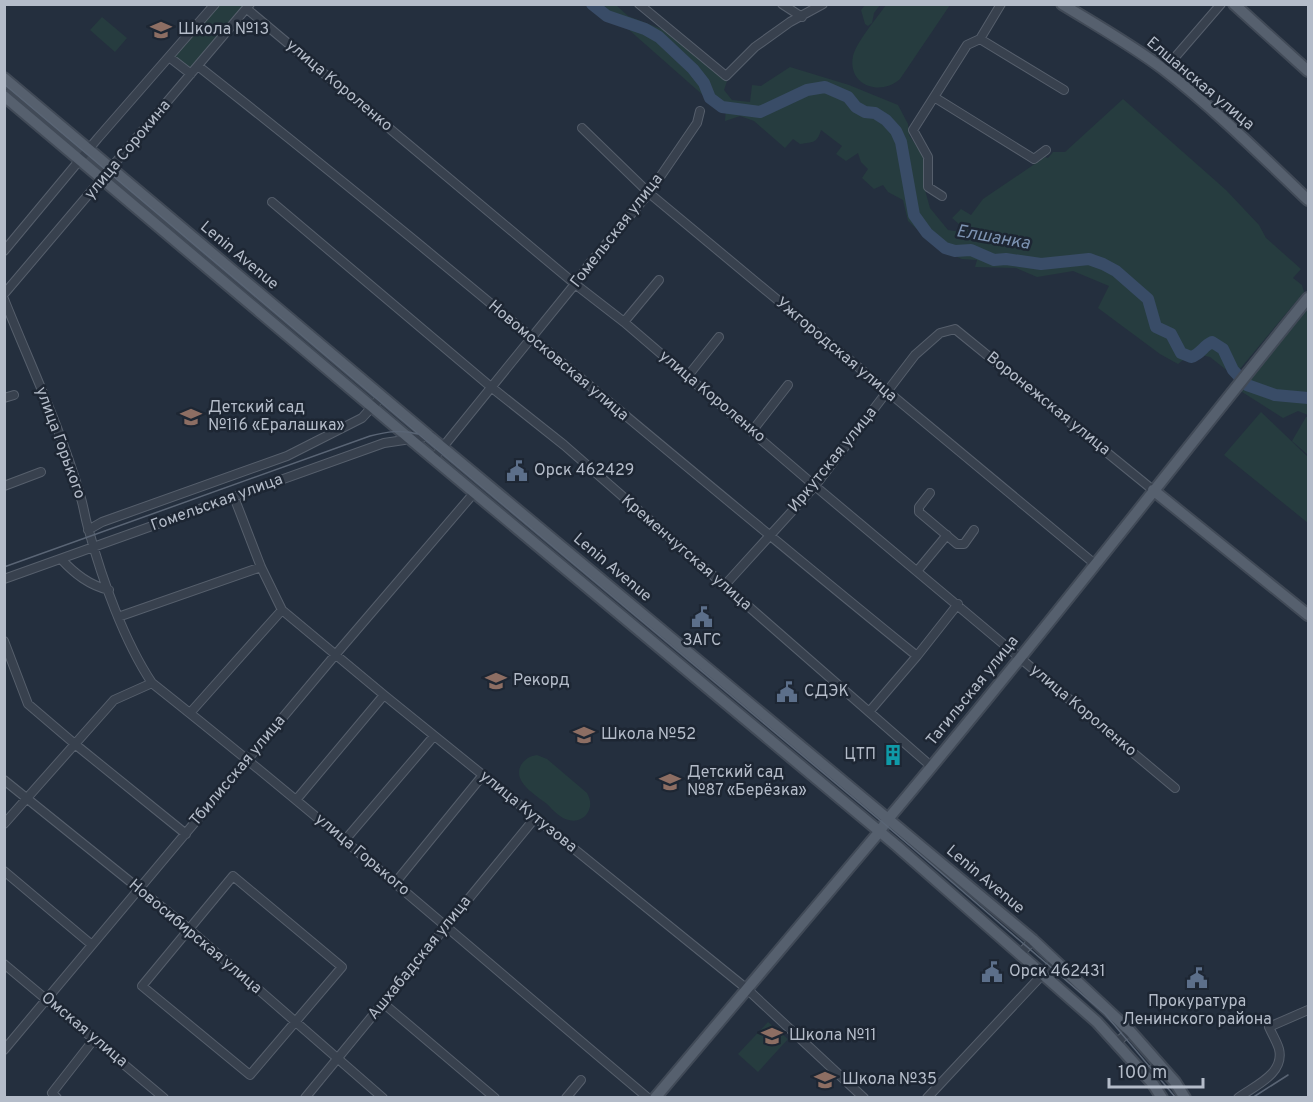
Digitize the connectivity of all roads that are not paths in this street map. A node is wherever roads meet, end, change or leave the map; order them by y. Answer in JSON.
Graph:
{"nodes":[{"id":1,"x":215,"y":4,"type":"edge"},
{"id":2,"x":639,"y":4,"type":"edge"},
{"id":3,"x":782,"y":4,"type":"edge"},
{"id":4,"x":823,"y":4,"type":"edge"},
{"id":5,"x":1001,"y":4,"type":"edge"},
{"id":6,"x":1062,"y":4,"type":"edge"},
{"id":7,"x":1221,"y":4,"type":"edge"},
{"id":8,"x":1234,"y":4,"type":"edge"},
{"id":9,"x":249,"y":7,"type":"edge"},
{"id":10,"x":802,"y":17,"type":"junction"},
{"id":11,"x":980,"y":39,"type":"junction"},
{"id":12,"x":169,"y":57,"type":"junction"},
{"id":13,"x":198,"y":66,"type":"junction"},
{"id":14,"x":1164,"y":70,"type":"junction"},
{"id":15,"x":1308,"y":71,"type":"edge"},
{"id":16,"x":191,"y":74,"type":"junction"},
{"id":17,"x":6,"y":82,"type":"edge"},
{"id":18,"x":1064,"y":90,"type":"dead end"},
{"id":19,"x":4,"y":96,"type":"edge"},
{"id":20,"x":934,"y":98,"type":"junction"},
{"id":21,"x":700,"y":111,"type":"dead end"},
{"id":22,"x":582,"y":128,"type":"dead end"},
{"id":23,"x":90,"y":148,"type":"junction"},
{"id":24,"x":1046,"y":150,"type":"dead end"},
{"id":25,"x":81,"y":159,"type":"junction"},
{"id":26,"x":112,"y":167,"type":"junction"},
{"id":27,"x":104,"y":178,"type":"junction"},
{"id":28,"x":649,"y":193,"type":"junction"},
{"id":29,"x":942,"y":196,"type":"dead end"},
{"id":30,"x":1308,"y":200,"type":"edge"},
{"id":31,"x":272,"y":202,"type":"dead end"},
{"id":32,"x":4,"y":251,"type":"edge"},
{"id":33,"x":222,"y":262,"type":"junction"},
{"id":34,"x":213,"y":272,"type":"junction"},
{"id":35,"x":659,"y":280,"type":"dead end"},
{"id":36,"x":575,"y":284,"type":"junction"},
{"id":37,"x":4,"y":294,"type":"edge"},
{"id":38,"x":1308,"y":298,"type":"edge"},
{"id":39,"x":4,"y":299,"type":"edge"},
{"id":40,"x":624,"y":322,"type":"junction"},
{"id":41,"x":940,"y":333,"type":"joint"},
{"id":42,"x":719,"y":337,"type":"dead end"},
{"id":43,"x":531,"y":338,"type":"junction"},
{"id":44,"x":687,"y":376,"type":"junction"},
{"id":45,"x":788,"y":385,"type":"dead end"},
{"id":46,"x":491,"y":387,"type":"junction"},
{"id":47,"x":887,"y":393,"type":"junction"},
{"id":48,"x":14,"y":395,"type":"dead end"},
{"id":49,"x":382,"y":396,"type":"junction"},
{"id":50,"x":4,"y":398,"type":"edge"},
{"id":51,"x":373,"y":406,"type":"junction"},
{"id":52,"x":753,"y":430,"type":"junction"},
{"id":53,"x":431,"y":436,"type":"junction"},
{"id":54,"x":409,"y":438,"type":"junction"},
{"id":55,"x":442,"y":447,"type":"junction"},
{"id":56,"x":434,"y":458,"type":"junction"},
{"id":57,"x":41,"y":472,"type":"dead end"},
{"id":58,"x":4,"y":486,"type":"edge"},
{"id":59,"x":815,"y":486,"type":"junction"},
{"id":60,"x":1153,"y":490,"type":"junction"},
{"id":61,"x":474,"y":493,"type":"junction"},
{"id":62,"x":930,"y":493,"type":"dead end"},
{"id":63,"x":234,"y":497,"type":"junction"},
{"id":64,"x":537,"y":525,"type":"junction"},
{"id":65,"x":88,"y":530,"type":"junction"},
{"id":66,"x":974,"y":530,"type":"dead end"},
{"id":67,"x":947,"y":535,"type":"junction"},
{"id":68,"x":526,"y":536,"type":"junction"},
{"id":69,"x":769,"y":536,"type":"junction"},
{"id":70,"x":93,"y":547,"type":"junction"},
{"id":71,"x":61,"y":559,"type":"junction"},
{"id":72,"x":1095,"y":565,"type":"junction"},
{"id":73,"x":261,"y":567,"type":"junction"},
{"id":74,"x":918,"y":570,"type":"junction"},
{"id":75,"x":4,"y":579,"type":"edge"},
{"id":76,"x":724,"y":586,"type":"junction"},
{"id":77,"x":109,"y":590,"type":"junction"},
{"id":78,"x":958,"y":604,"type":"junction"},
{"id":79,"x":637,"y":609,"type":"junction"},
{"id":80,"x":282,"y":610,"type":"junction"},
{"id":81,"x":1308,"y":615,"type":"edge"},
{"id":82,"x":118,"y":617,"type":"junction"},
{"id":83,"x":627,"y":620,"type":"junction"},
{"id":84,"x":4,"y":640,"type":"edge"},
{"id":85,"x":336,"y":654,"type":"junction"},
{"id":86,"x":917,"y":656,"type":"junction"},
{"id":87,"x":1020,"y":657,"type":"junction"},
{"id":88,"x":704,"y":665,"type":"junction"},
{"id":89,"x":694,"y":676,"type":"junction"},
{"id":90,"x":152,"y":682,"type":"junction"},
{"id":91,"x":731,"y":687,"type":"junction"},
{"id":92,"x":384,"y":695,"type":"junction"},
{"id":93,"x":722,"y":698,"type":"junction"},
{"id":94,"x":868,"y":712,"type":"junction"},
{"id":95,"x":190,"y":713,"type":"junction"},
{"id":96,"x":434,"y":736,"type":"junction"},
{"id":97,"x":76,"y":745,"type":"junction"},
{"id":98,"x":810,"y":753,"type":"junction"},
{"id":99,"x":248,"y":760,"type":"junction"},
{"id":100,"x":801,"y":765,"type":"junction"},
{"id":101,"x":932,"y":767,"type":"junction"},
{"id":102,"x":483,"y":775,"type":"junction"},
{"id":103,"x":4,"y":780,"type":"edge"},
{"id":104,"x":1175,"y":788,"type":"dead end"},
{"id":105,"x":27,"y":798,"type":"junction"},
{"id":106,"x":296,"y":800,"type":"junction"},
{"id":107,"x":535,"y":818,"type":"junction"},
{"id":108,"x":888,"y":819,"type":"junction"},
{"id":109,"x":4,"y":824,"type":"edge"},
{"id":110,"x":880,"y":831,"type":"junction"},
{"id":111,"x":186,"y":834,"type":"junction"},
{"id":112,"x":345,"y":840,"type":"junction"},
{"id":113,"x":4,"y":871,"type":"edge"},
{"id":114,"x":395,"y":883,"type":"junction"},
{"id":115,"x":140,"y":889,"type":"junction"},
{"id":116,"x":445,"y":926,"type":"junction"},
{"id":117,"x":189,"y":929,"type":"junction"},
{"id":118,"x":1033,"y":940,"type":"junction"},
{"id":119,"x":92,"y":945,"type":"junction"},
{"id":120,"x":1021,"y":953,"type":"junction"},
{"id":121,"x":1056,"y":960,"type":"junction"},
{"id":122,"x":4,"y":964,"type":"edge"},
{"id":123,"x":1044,"y":973,"type":"junction"},
{"id":124,"x":1072,"y":975,"type":"junction"},
{"id":125,"x":1060,"y":988,"type":"junction"},
{"id":126,"x":747,"y":989,"type":"junction"},
{"id":127,"x":47,"y":999,"type":"junction"},
{"id":128,"x":383,"y":1003,"type":"junction"},
{"id":129,"x":1308,"y":1010,"type":"edge"},
{"id":130,"x":1117,"y":1018,"type":"junction"},
{"id":131,"x":295,"y":1021,"type":"junction"},
{"id":132,"x":1105,"y":1030,"type":"junction"},
{"id":133,"x":1130,"y":1031,"type":"junction"},
{"id":134,"x":94,"y":1038,"type":"junction"},
{"id":135,"x":1116,"y":1043,"type":"junction"},
{"id":136,"x":4,"y":1050,"type":"edge"},
{"id":137,"x":337,"y":1057,"type":"junction"},
{"id":138,"x":1159,"y":1064,"type":"junction"},
{"id":139,"x":1145,"y":1076,"type":"junction"},
{"id":140,"x":581,"y":1080,"type":"dead end"},
{"id":141,"x":1182,"y":1097,"type":"edge"},
{"id":142,"x":57,"y":1098,"type":"edge"},
{"id":143,"x":164,"y":1098,"type":"edge"},
{"id":144,"x":305,"y":1098,"type":"edge"},
{"id":145,"x":383,"y":1098,"type":"edge"},
{"id":146,"x":495,"y":1098,"type":"edge"},
{"id":147,"x":567,"y":1098,"type":"edge"},
{"id":148,"x":648,"y":1098,"type":"edge"},
{"id":149,"x":655,"y":1098,"type":"edge"},
{"id":150,"x":864,"y":1098,"type":"edge"},
{"id":151,"x":927,"y":1098,"type":"edge"},
{"id":152,"x":1162,"y":1098,"type":"edge"},
{"id":153,"x":1238,"y":1098,"type":"edge"}],
"edges":[{"from":1,"to":12,"type":"street","name":"улица Сорокина"},
{"from":2,"to":10,"type":"street"},
{"from":3,"to":10,"type":"street"},
{"from":4,"to":10,"type":"street"},
{"from":5,"to":11,"type":"street"},
{"from":6,"to":14,"type":"main road","name":"Елшанская улица"},
{"from":7,"to":14,"type":"street"},
{"from":8,"to":15,"type":"main road"},
{"from":9,"to":13,"type":"street","name":"улица Сорокина"},
{"from":9,"to":36,"type":"street","name":"улица Короленко"},
{"from":11,"to":18,"type":"street"},
{"from":11,"to":20,"type":"street"},
{"from":12,"to":16,"type":"street"},
{"from":12,"to":23,"type":"street","name":"улица Сорокина"},
{"from":13,"to":16,"type":"street","name":"улица Сорокина"},
{"from":13,"to":43,"type":"street","name":"Новомосковская улица"},
{"from":14,"to":30,"type":"main road","name":"Елшанская улица"},
{"from":16,"to":26,"type":"street","name":"улица Сорокина"},
{"from":17,"to":23,"type":"main road","name":"Lenin Avenue"},
{"from":19,"to":25,"type":"main road","name":"Lenin Avenue"},
{"from":20,"to":24,"type":"street"},
{"from":20,"to":29,"type":"street"},
{"from":21,"to":28,"type":"street","name":"Гомельская улица"},
{"from":22,"to":28,"type":"street","name":"Ужгородская улица"},
{"from":23,"to":25,"type":"street","name":"улица Сорокина"},
{"from":23,"to":26,"type":"main road","name":"Lenin Avenue"},
{"from":25,"to":27,"type":"main road","name":"Lenin Avenue"},
{"from":25,"to":32,"type":"street","name":"улица Сорокина"},
{"from":26,"to":27,"type":"street","name":"улица Сорокина"},
{"from":26,"to":33,"type":"main road","name":"Lenin Avenue"},
{"from":27,"to":34,"type":"main road","name":"Lenin Avenue"},
{"from":27,"to":37,"type":"street","name":"улица Сорокина"},
{"from":28,"to":36,"type":"street","name":"Гомельская улица"},
{"from":28,"to":47,"type":"street","name":"Ужгородская улица"},
{"from":31,"to":46,"type":"street","name":"Кременчугская улица"},
{"from":33,"to":34,"type":"street"},
{"from":33,"to":49,"type":"main road","name":"Lenin Avenue"},
{"from":34,"to":51,"type":"main road","name":"Lenin Avenue"},
{"from":35,"to":40,"type":"street"},
{"from":36,"to":40,"type":"street","name":"улица Короленко"},
{"from":36,"to":43,"type":"street","name":"Гомельская улица"},
{"from":38,"to":60,"type":"main road","name":"Тагильская улица"},
{"from":39,"to":65,"type":"street","name":"улица Горького"},
{"from":40,"to":44,"type":"street","name":"улица Короленко"},
{"from":41,"to":47,"type":"street","name":"Иркутская улица"},
{"from":41,"to":60,"type":"street","name":"Воронежская улица"},
{"from":42,"to":44,"type":"street"},
{"from":43,"to":46,"type":"street","name":"Гомельская улица"},
{"from":43,"to":69,"type":"street","name":"Новомосковская улица"},
{"from":44,"to":52,"type":"street","name":"улица Короленко"},
{"from":45,"to":52,"type":"street"},
{"from":46,"to":55,"type":"street","name":"Гомельская улица"},
{"from":46,"to":76,"type":"street","name":"Кременчугская улица"},
{"from":47,"to":59,"type":"street","name":"Иркутская улица"},
{"from":47,"to":72,"type":"street","name":"Ужгородская улица"},
{"from":48,"to":50,"type":"street"},
{"from":49,"to":51,"type":"street","name":"Гомельская улица"},
{"from":49,"to":53,"type":"main road","name":"Lenin Avenue"},
{"from":51,"to":54,"type":"main road","name":"Lenin Avenue"},
{"from":51,"to":65,"type":"street","name":"Гомельская улица"},
{"from":52,"to":59,"type":"street","name":"улица Короленко"},
{"from":53,"to":54,"type":"street","name":"Гомельская улица"},
{"from":53,"to":55,"type":"main road","name":"Lenin Avenue"},
{"from":54,"to":56,"type":"main road","name":"Lenin Avenue"},
{"from":54,"to":63,"type":"street","name":"Гомельская улица"},
{"from":55,"to":56,"type":"street","name":"Гомельская улица"},
{"from":55,"to":64,"type":"main road","name":"Lenin Avenue"},
{"from":56,"to":61,"type":"main road","name":"Lenin Avenue"},
{"from":57,"to":58,"type":"street"},
{"from":59,"to":69,"type":"street","name":"Иркутская улица"},
{"from":59,"to":74,"type":"street","name":"улица Короленко"},
{"from":60,"to":72,"type":"main road","name":"Тагильская улица"},
{"from":60,"to":81,"type":"main road"},
{"from":61,"to":68,"type":"main road","name":"Lenin Avenue"},
{"from":61,"to":85,"type":"street","name":"Тбилисская улица"},
{"from":62,"to":67,"type":"street"},
{"from":63,"to":70,"type":"street","name":"Гомельская улица"},
{"from":63,"to":73,"type":"street","name":"улица Кутузова"},
{"from":64,"to":68,"type":"street"},
{"from":64,"to":79,"type":"main road","name":"Lenin Avenue"},
{"from":65,"to":70,"type":"street","name":"улица Горького"},
{"from":66,"to":67,"type":"street"},
{"from":67,"to":74,"type":"street"},
{"from":68,"to":83,"type":"main road","name":"Lenin Avenue"},
{"from":69,"to":76,"type":"street","name":"Иркутская улица"},
{"from":69,"to":86,"type":"street","name":"Новомосковская улица"},
{"from":70,"to":71,"type":"street","name":"Гомельская улица"},
{"from":70,"to":77,"type":"street","name":"улица Горького"},
{"from":71,"to":75,"type":"street","name":"Гомельская улица"},
{"from":71,"to":77,"type":"street"},
{"from":72,"to":87,"type":"main road","name":"Тагильская улица"},
{"from":73,"to":80,"type":"street","name":"улица Кутузова"},
{"from":73,"to":82,"type":"street"},
{"from":74,"to":78,"type":"street","name":"улица Короленко"},
{"from":76,"to":94,"type":"street","name":"Кременчугская улица"},
{"from":77,"to":82,"type":"street","name":"улица Горького"},
{"from":78,"to":86,"type":"street"},
{"from":78,"to":87,"type":"street","name":"улица Короленко"},
{"from":79,"to":83,"type":"street"},
{"from":79,"to":88,"type":"main road","name":"Lenin Avenue"},
{"from":80,"to":85,"type":"street","name":"улица Кутузова"},
{"from":80,"to":95,"type":"street"},
{"from":82,"to":90,"type":"street","name":"улица Горького"},
{"from":83,"to":89,"type":"main road","name":"Lenin Avenue"},
{"from":84,"to":97,"type":"street"},
{"from":85,"to":92,"type":"street","name":"улица Кутузова"},
{"from":85,"to":99,"type":"street","name":"Тбилисская улица"},
{"from":86,"to":94,"type":"street"},
{"from":87,"to":101,"type":"main road","name":"Тагильская улица"},
{"from":87,"to":104,"type":"street","name":"улица Короленко"},
{"from":88,"to":89,"type":"street"},
{"from":88,"to":91,"type":"main road","name":"Lenin Avenue"},
{"from":89,"to":93,"type":"main road","name":"Lenin Avenue"},
{"from":90,"to":95,"type":"street","name":"улица Горького"},
{"from":90,"to":97,"type":"street"},
{"from":91,"to":93,"type":"street"},
{"from":91,"to":98,"type":"main road","name":"Lenin Avenue"},
{"from":92,"to":96,"type":"street","name":"улица Кутузова"},
{"from":92,"to":106,"type":"street"},
{"from":93,"to":100,"type":"main road","name":"Lenin Avenue"},
{"from":94,"to":101,"type":"street","name":"Кременчугская улица"},
{"from":95,"to":99,"type":"street","name":"улица Горького"},
{"from":96,"to":102,"type":"street","name":"улица Кутузова"},
{"from":96,"to":112,"type":"street"},
{"from":97,"to":105,"type":"street"},
{"from":97,"to":111,"type":"street"},
{"from":98,"to":100,"type":"street"},
{"from":98,"to":108,"type":"main road","name":"Lenin Avenue"},
{"from":99,"to":106,"type":"street","name":"улица Горького"},
{"from":99,"to":111,"type":"street","name":"Тбилисская улица"},
{"from":100,"to":110,"type":"main road","name":"Lenin Avenue"},
{"from":101,"to":108,"type":"main road","name":"Тагильская улица"},
{"from":102,"to":107,"type":"street","name":"улица Кутузова"},
{"from":102,"to":114,"type":"street"},
{"from":103,"to":105,"type":"street","name":"Новосибирская улица"},
{"from":105,"to":109,"type":"street"},
{"from":105,"to":115,"type":"street","name":"Новосибирская улица"},
{"from":106,"to":112,"type":"street","name":"улица Горького"},
{"from":107,"to":116,"type":"street","name":"Ашхабадская улица"},
{"from":107,"to":126,"type":"street","name":"улица Кутузова"},
{"from":108,"to":110,"type":"main road","name":"Тагильская улица"},
{"from":108,"to":118,"type":"main road","name":"Lenin Avenue"},
{"from":110,"to":120,"type":"main road","name":"Lenin Avenue"},
{"from":110,"to":126,"type":"main road","name":"Тагильская улица"},
{"from":111,"to":115,"type":"street","name":"Тбилисская улица"},
{"from":112,"to":114,"type":"street","name":"улица Горького"},
{"from":113,"to":119,"type":"street"},
{"from":114,"to":116,"type":"street","name":"улица Горького"},
{"from":115,"to":117,"type":"street","name":"Новосибирская улица"},
{"from":115,"to":119,"type":"street","name":"Тбилисская улица"},
{"from":116,"to":128,"type":"street","name":"Ашхабадская улица"},
{"from":116,"to":148,"type":"street","name":"улица Горького"},
{"from":117,"to":131,"type":"street","name":"Новосибирская улица"},
{"from":117,"to":131,"type":"street"},
{"from":117,"to":131,"type":"street"},
{"from":118,"to":120,"type":"street"},
{"from":118,"to":121,"type":"main road","name":"Lenin Avenue"},
{"from":119,"to":127,"type":"street","name":"Тбилисская улица"},
{"from":120,"to":123,"type":"main road","name":"Lenin Avenue"},
{"from":121,"to":123,"type":"street"},
{"from":121,"to":124,"type":"main road","name":"Lenin Avenue"},
{"from":122,"to":127,"type":"street","name":"Омская улица"},
{"from":123,"to":125,"type":"main road","name":"Lenin Avenue"},
{"from":123,"to":151,"type":"street"},
{"from":124,"to":125,"type":"street"},
{"from":124,"to":130,"type":"main road","name":"Lenin Avenue"},
{"from":125,"to":132,"type":"main road","name":"Lenin Avenue"},
{"from":126,"to":149,"type":"main road","name":"Тагильская улица"},
{"from":126,"to":150,"type":"street","name":"улица Кутузова"},
{"from":127,"to":134,"type":"street","name":"Омская улица"},
{"from":127,"to":136,"type":"street","name":"Тбилисская улица"},
{"from":128,"to":137,"type":"street","name":"Ашхабадская улица"},
{"from":128,"to":146,"type":"street"},
{"from":129,"to":153,"type":"street"},
{"from":130,"to":132,"type":"street"},
{"from":130,"to":133,"type":"main road","name":"Lenin Avenue"},
{"from":131,"to":137,"type":"street","name":"Новосибирская улица"},
{"from":132,"to":135,"type":"main road","name":"Lenin Avenue"},
{"from":133,"to":135,"type":"street"},
{"from":133,"to":138,"type":"main road","name":"Lenin Avenue"},
{"from":134,"to":142,"type":"street"},
{"from":134,"to":143,"type":"street","name":"Омская улица"},
{"from":135,"to":139,"type":"main road","name":"Lenin Avenue"},
{"from":137,"to":144,"type":"street","name":"Ашхабадская улица"},
{"from":137,"to":145,"type":"street","name":"Новосибирская улица"},
{"from":138,"to":139,"type":"street"},
{"from":138,"to":141,"type":"main road","name":"Lenin Avenue"},
{"from":139,"to":152,"type":"main road","name":"Lenin Avenue"},
{"from":140,"to":147,"type":"street"}]}
